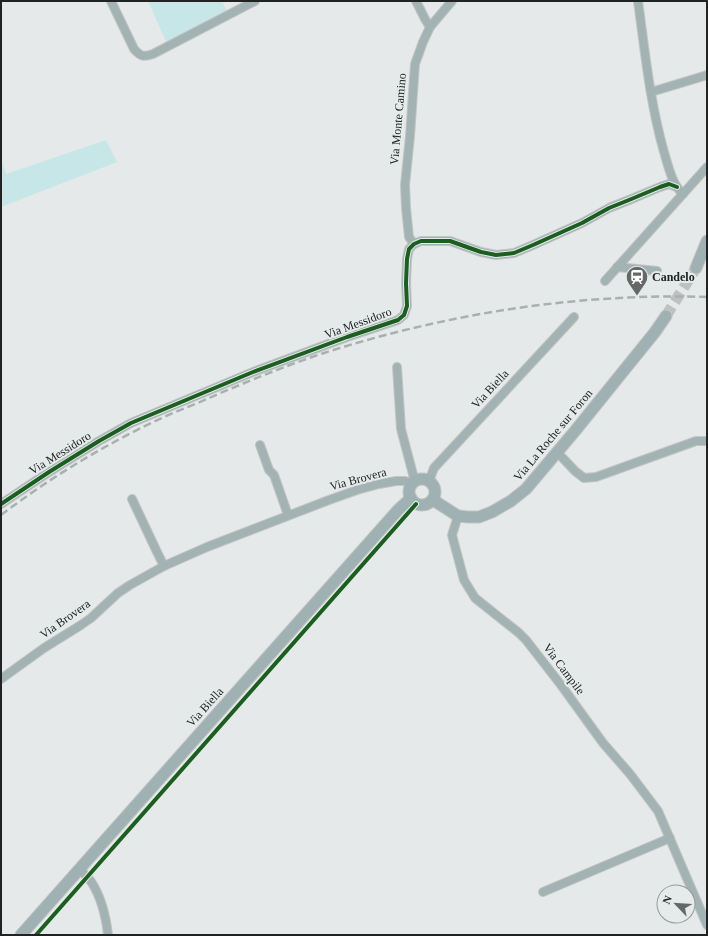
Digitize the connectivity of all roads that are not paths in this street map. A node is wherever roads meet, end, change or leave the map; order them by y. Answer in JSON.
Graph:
{"nodes":[{"id":1,"x":111,"y":1,"type":"edge"},
{"id":2,"x":255,"y":1,"type":"edge"},
{"id":3,"x":416,"y":1,"type":"edge"},
{"id":4,"x":638,"y":1,"type":"edge"},
{"id":5,"x":449,"y":2,"type":"edge"},
{"id":6,"x":430,"y":27,"type":"junction"},
{"id":7,"x":707,"y":75,"type":"edge"},
{"id":8,"x":651,"y":92,"type":"junction"},
{"id":9,"x":707,"y":167,"type":"edge"},
{"id":10,"x":677,"y":187,"type":"junction"},
{"id":11,"x":683,"y":194,"type":"junction"},
{"id":12,"x":707,"y":242,"type":"edge"},
{"id":13,"x":414,"y":244,"type":"junction"},
{"id":14,"x":617,"y":267,"type":"junction"},
{"id":15,"x":696,"y":268,"type":"tunnel mouth"},
{"id":16,"x":657,"y":271,"type":"dead end"},
{"id":17,"x":605,"y":281,"type":"dead end"},
{"id":18,"x":666,"y":316,"type":"tunnel mouth"},
{"id":19,"x":574,"y":317,"type":"dead end"},
{"id":20,"x":397,"y":367,"type":"dead end"},
{"id":21,"x":707,"y":441,"type":"edge"},
{"id":22,"x":260,"y":445,"type":"dead end"},
{"id":23,"x":557,"y":452,"type":"junction"},
{"id":24,"x":429,"y":480,"type":"junction"},
{"id":25,"x":413,"y":483,"type":"junction"},
{"id":26,"x":411,"y":498,"type":"junction"},
{"id":27,"x":132,"y":499,"type":"dead end"},
{"id":28,"x":433,"y":500,"type":"junction"},
{"id":29,"x":1,"y":504,"type":"edge"},
{"id":30,"x":288,"y":515,"type":"junction"},
{"id":31,"x":458,"y":516,"type":"junction"},
{"id":32,"x":164,"y":566,"type":"junction"},
{"id":33,"x":1,"y":679,"type":"edge"},
{"id":34,"x":670,"y":838,"type":"junction"},
{"id":35,"x":79,"y":869,"type":"junction"},
{"id":36,"x":543,"y":892,"type":"dead end"},
{"id":37,"x":707,"y":925,"type":"edge"},
{"id":38,"x":21,"y":935,"type":"edge"},
{"id":39,"x":108,"y":935,"type":"edge"}],
"edges":[{"from":1,"to":2,"type":"street"},
{"from":3,"to":6,"type":"street"},
{"from":4,"to":8,"type":"street"},
{"from":5,"to":6,"type":"street","name":"Via Monte Camino"},
{"from":6,"to":13,"type":"street","name":"Via Monte Camino"},
{"from":7,"to":8,"type":"street"},
{"from":8,"to":10,"type":"street"},
{"from":9,"to":11,"type":"street"},
{"from":10,"to":11,"type":"street"},
{"from":10,"to":13,"type":"street"},
{"from":11,"to":14,"type":"street"},
{"from":12,"to":15,"type":"street"},
{"from":13,"to":29,"type":"street","name":"Via Messidoro"},
{"from":14,"to":16,"type":"street"},
{"from":14,"to":17,"type":"street"},
{"from":18,"to":23,"type":"street","name":"Via La Roche sur Foron"},
{"from":19,"to":24,"type":"street","name":"Via Biella"},
{"from":20,"to":25,"type":"street"},
{"from":21,"to":23,"type":"street"},
{"from":22,"to":30,"type":"street"},
{"from":23,"to":31,"type":"street","name":"Via La Roche sur Foron"},
{"from":24,"to":25,"type":"street"},
{"from":24,"to":28,"type":"street"},
{"from":25,"to":26,"type":"street"},
{"from":25,"to":30,"type":"street","name":"Via Brovera"},
{"from":26,"to":28,"type":"street"},
{"from":26,"to":35,"type":"street","name":"Via Biella"},
{"from":27,"to":32,"type":"street"},
{"from":28,"to":31,"type":"street","name":"Via La Roche sur Foron"},
{"from":30,"to":32,"type":"street","name":"Via Brovera"},
{"from":31,"to":34,"type":"street","name":"Via Campile"},
{"from":32,"to":33,"type":"street","name":"Via Brovera"},
{"from":34,"to":36,"type":"street"},
{"from":34,"to":37,"type":"street","name":"Via Campile"},
{"from":35,"to":38,"type":"street","name":"Via Biella"},
{"from":35,"to":39,"type":"street"}]}
